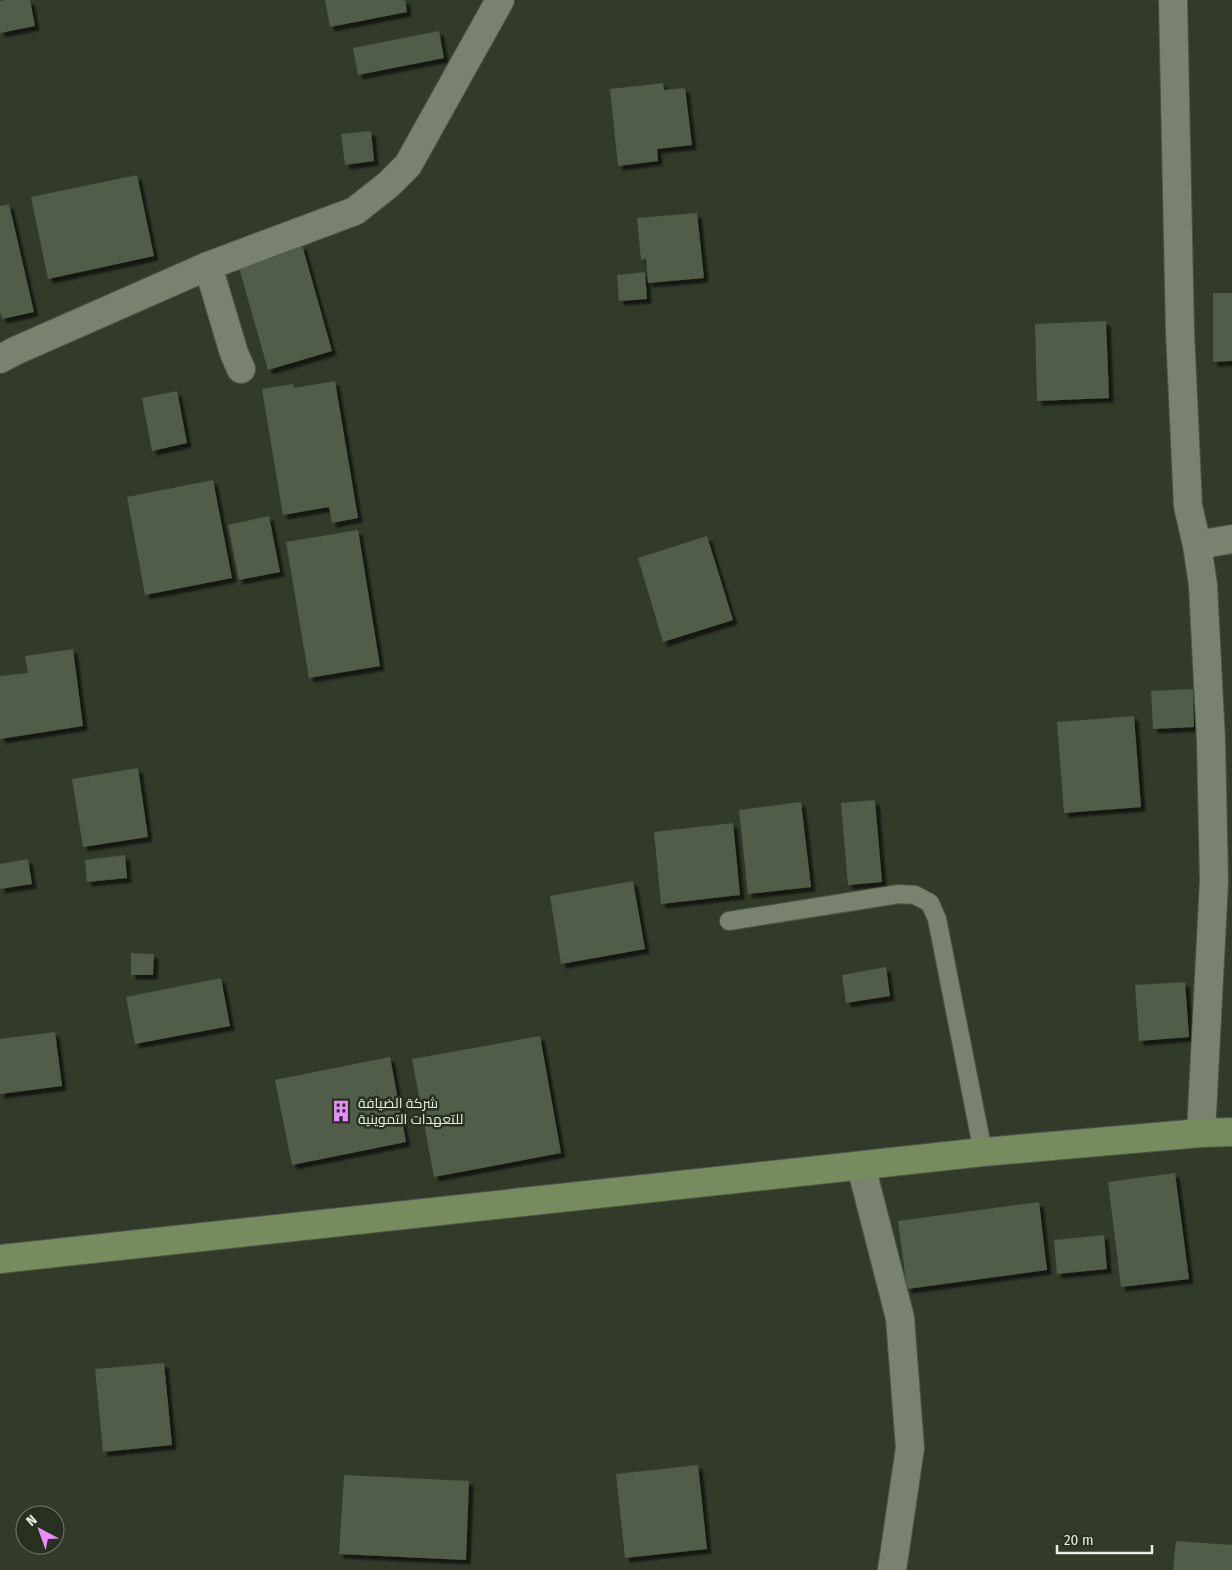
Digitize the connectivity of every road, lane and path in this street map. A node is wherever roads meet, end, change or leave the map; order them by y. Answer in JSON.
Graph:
{"nodes":[{"id":1,"x":500,"y":0,"type":"edge"},
{"id":2,"x":1173,"y":0,"type":"edge"},
{"id":3,"x":208,"y":266,"type":"junction"},
{"id":4,"x":0,"y":359,"type":"edge"},
{"id":5,"x":241,"y":369,"type":"dead end"},
{"id":6,"x":1232,"y":539,"type":"edge"},
{"id":7,"x":1197,"y":545,"type":"junction"},
{"id":8,"x":729,"y":921,"type":"dead end"},
{"id":9,"x":1232,"y":1132,"type":"edge"},
{"id":10,"x":1201,"y":1133,"type":"junction"},
{"id":11,"x":983,"y":1152,"type":"junction"},
{"id":12,"x":861,"y":1166,"type":"junction"},
{"id":13,"x":0,"y":1259,"type":"edge"},
{"id":14,"x":892,"y":1570,"type":"edge"}],
"edges":[{"from":1,"to":3,"type":"street"},
{"from":2,"to":7,"type":"street"},
{"from":3,"to":4,"type":"street"},
{"from":3,"to":5,"type":"street"},
{"from":6,"to":7,"type":"street"},
{"from":7,"to":10,"type":"street"},
{"from":8,"to":11,"type":"lane"},
{"from":9,"to":10,"type":"street"},
{"from":10,"to":11,"type":"street"},
{"from":11,"to":12,"type":"street"},
{"from":12,"to":13,"type":"street"},
{"from":12,"to":14,"type":"street"}]}
